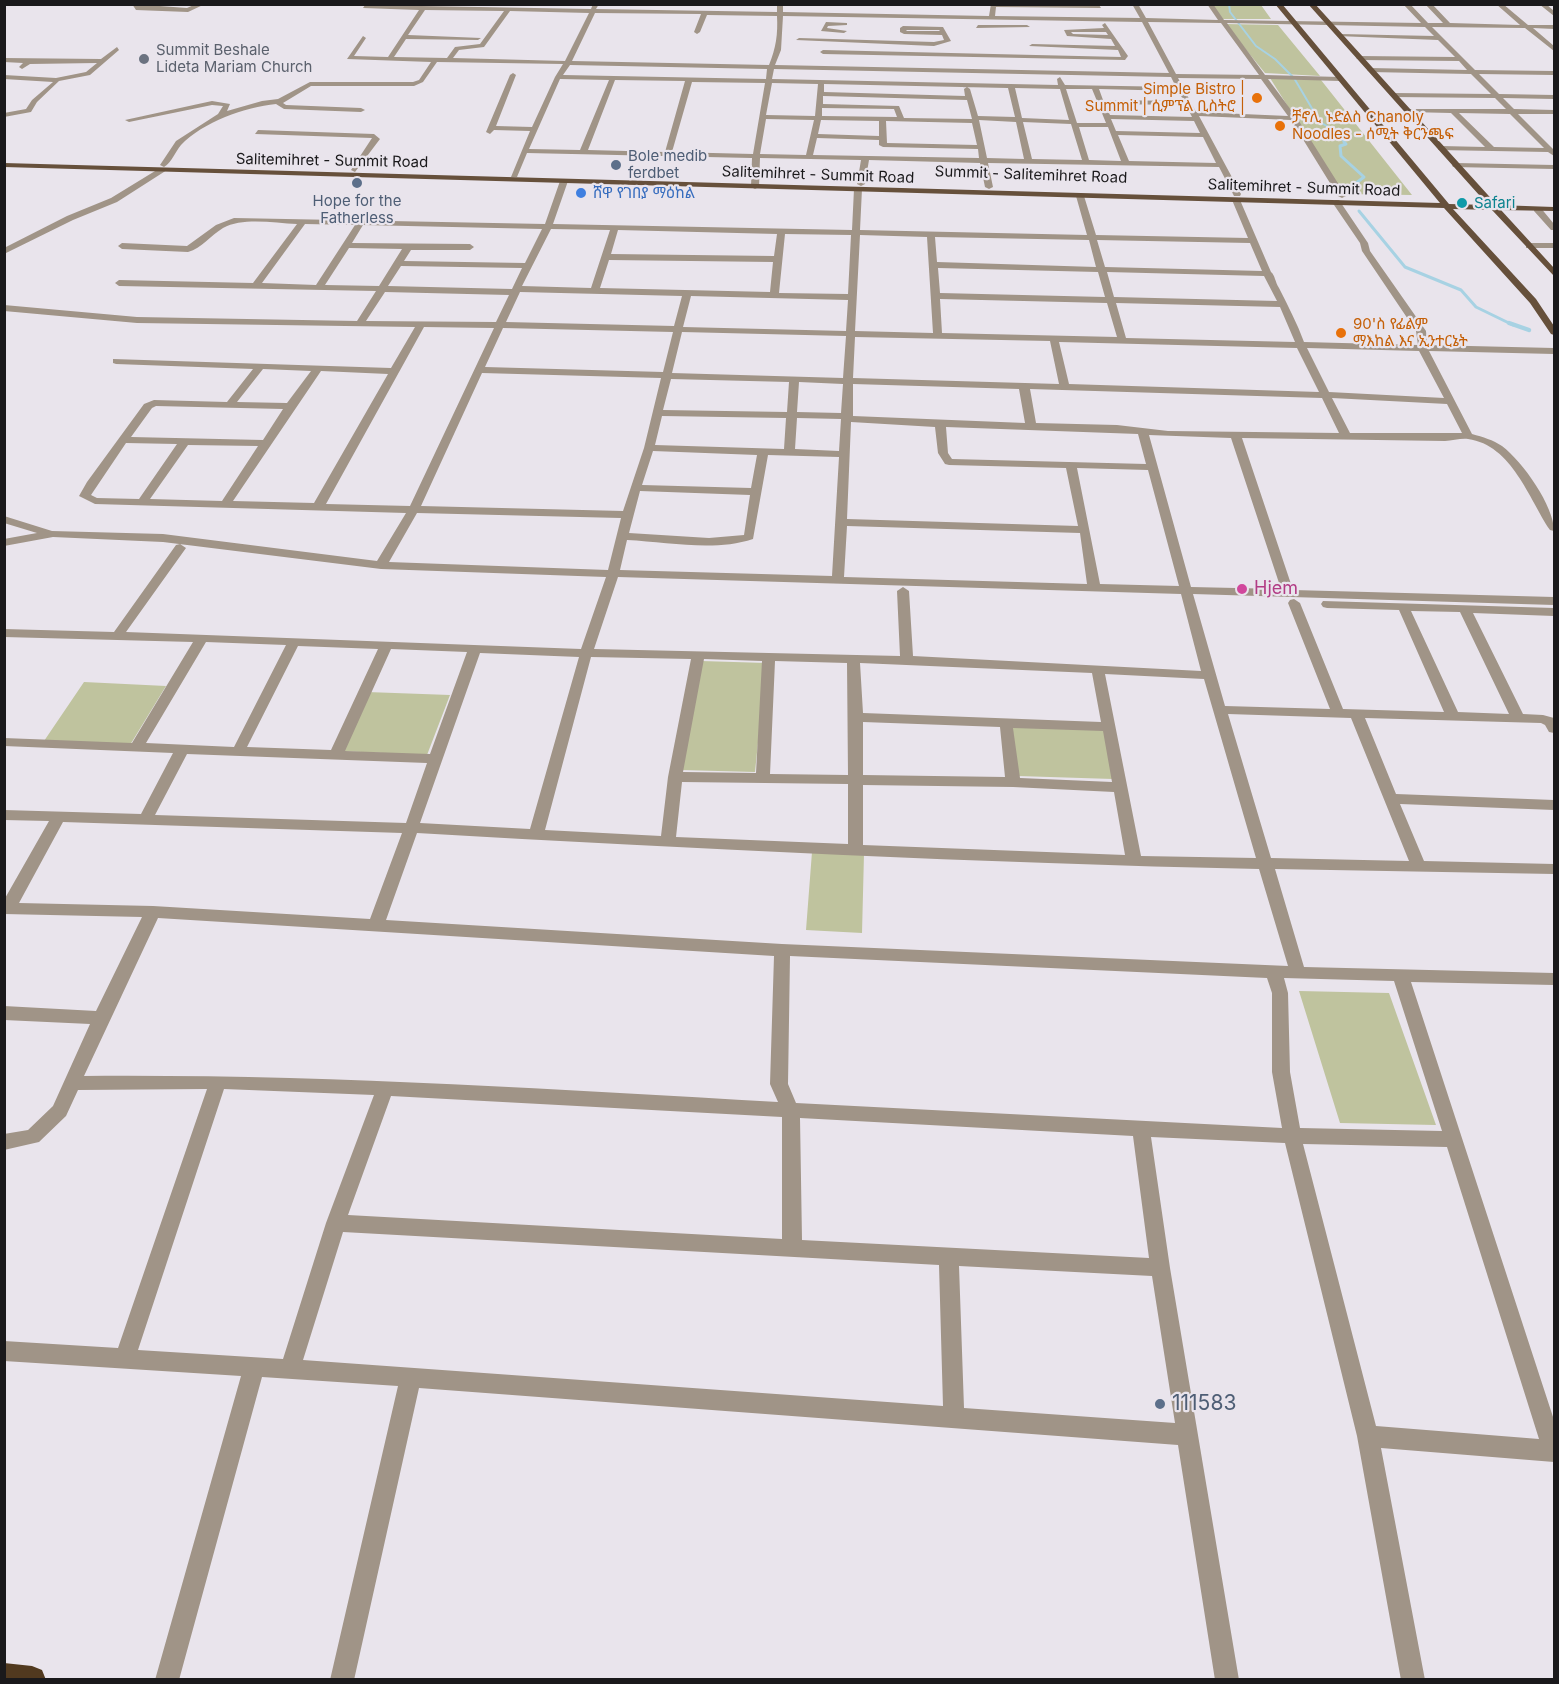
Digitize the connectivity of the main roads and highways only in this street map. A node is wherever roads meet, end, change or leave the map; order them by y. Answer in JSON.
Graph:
{"nodes":[{"id":1,"x":1278,"y":4,"type":"edge"},
{"id":2,"x":1311,"y":4,"type":"edge"},
{"id":3,"x":4,"y":160,"type":"edge"},
{"id":4,"x":25,"y":163,"type":"junction"},
{"id":5,"x":4,"y":165,"type":"edge"},
{"id":6,"x":167,"y":168,"type":"junction"},
{"id":7,"x":755,"y":184,"type":"junction"},
{"id":8,"x":860,"y":187,"type":"junction"},
{"id":9,"x":1254,"y":195,"type":"joint"},
{"id":10,"x":1236,"y":197,"type":"junction"},
{"id":11,"x":1339,"y":199,"type":"junction"},
{"id":12,"x":1554,"y":201,"type":"edge"},
{"id":13,"x":1443,"y":203,"type":"junction"},
{"id":14,"x":1491,"y":204,"type":"junction"},
{"id":15,"x":1554,"y":209,"type":"edge"},
{"id":16,"x":1554,"y":273,"type":"edge"},
{"id":17,"x":1554,"y":332,"type":"edge"},
{"id":18,"x":4,"y":1677,"type":"edge"},
{"id":19,"x":32,"y":1680,"type":"edge"}],
"edges":[{"from":1,"to":13,"type":"main road"},
{"from":2,"to":14,"type":"main road"},
{"from":3,"to":4,"type":"main road"},
{"from":4,"to":5,"type":"main road"},
{"from":4,"to":6,"type":"main road","name":"Salitemihret - Summit Road"},
{"from":6,"to":7,"type":"main road","name":"Salitemihret - Summit Road"},
{"from":6,"to":7,"type":"main road"},
{"from":7,"to":8,"type":"main road","name":"Salitemihret - Summit Road"},
{"from":8,"to":10,"type":"main road","name":"Salitemihret - Summit Road"},
{"from":8,"to":10,"type":"main road","name":"Summit - Salitemihret Road"},
{"from":9,"to":10,"type":"main road","name":"Summit - Salitemihret Road"},
{"from":9,"to":11,"type":"main road","name":"Salitemihret - Summit Road"},
{"from":10,"to":11,"type":"main road","name":"Salitemihret - Summit Road"},
{"from":11,"to":13,"type":"main road","name":"Salitemihret - Summit Road"},
{"from":12,"to":14,"type":"main road"},
{"from":13,"to":14,"type":"main road"},
{"from":13,"to":17,"type":"main road"},
{"from":14,"to":15,"type":"main road"},
{"from":14,"to":16,"type":"main road"},
{"from":18,"to":19,"type":"highway"}]}
